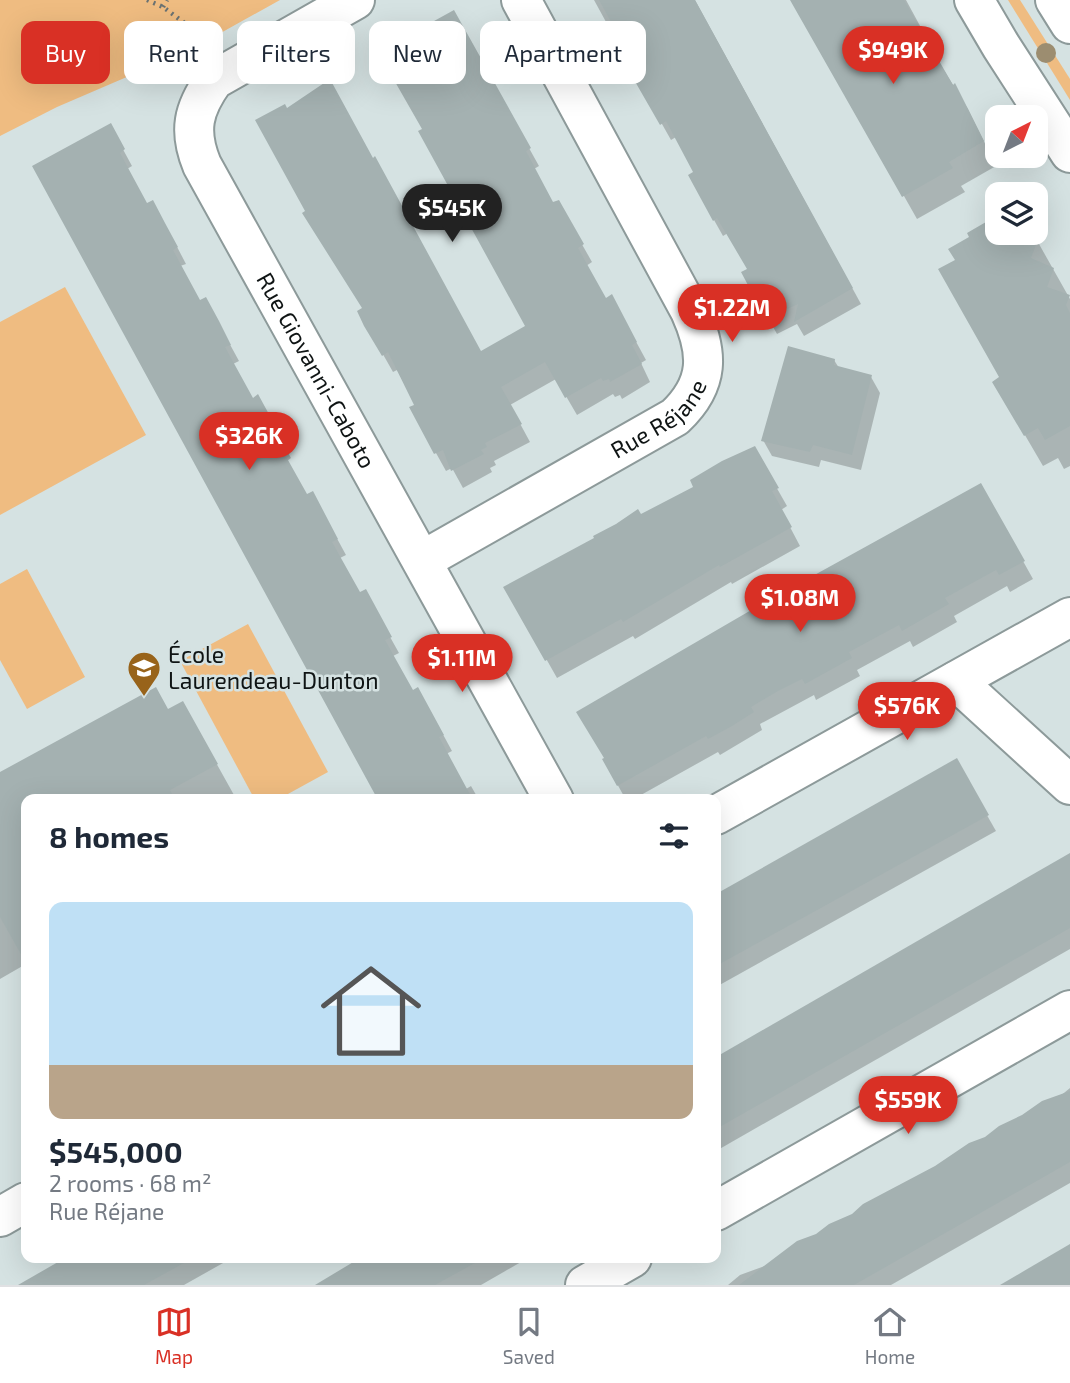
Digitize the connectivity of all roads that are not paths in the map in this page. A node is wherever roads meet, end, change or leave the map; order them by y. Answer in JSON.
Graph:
{"nodes":[{"id":1,"x":355,"y":0,"type":"edge"},
{"id":2,"x":521,"y":0,"type":"edge"},
{"id":3,"x":974,"y":0,"type":"edge"},
{"id":4,"x":1055,"y":0,"type":"edge"},
{"id":5,"x":1070,"y":24,"type":"edge"},
{"id":6,"x":1070,"y":152,"type":"edge"},
{"id":7,"x":423,"y":560,"type":"junction"},
{"id":8,"x":1070,"y":617,"type":"edge"},
{"id":9,"x":956,"y":681,"type":"junction"},
{"id":10,"x":1070,"y":785,"type":"edge"},
{"id":11,"x":551,"y":794,"type":"edge"},
{"id":12,"x":721,"y":812,"type":"edge"},
{"id":13,"x":1070,"y":1010,"type":"edge"},
{"id":14,"x":21,"y":1205,"type":"edge"},
{"id":15,"x":721,"y":1208,"type":"edge"},
{"id":16,"x":0,"y":1217,"type":"edge"},
{"id":17,"x":623,"y":1263,"type":"edge"},
{"id":18,"x":585,"y":1285,"type":"edge"}],
"edges":[{"from":1,"to":7,"type":"street","name":"Rue Giovanni-Caboto"},
{"from":2,"to":7,"type":"street","name":"Rue Réjane"},
{"from":3,"to":6,"type":"street"},
{"from":4,"to":5,"type":"street"},
{"from":7,"to":11,"type":"street","name":"Rue Giovanni-Caboto"},
{"from":8,"to":9,"type":"street"},
{"from":9,"to":10,"type":"street"},
{"from":9,"to":12,"type":"street"},
{"from":13,"to":15,"type":"street"},
{"from":14,"to":16,"type":"street"},
{"from":17,"to":18,"type":"street"}]}
